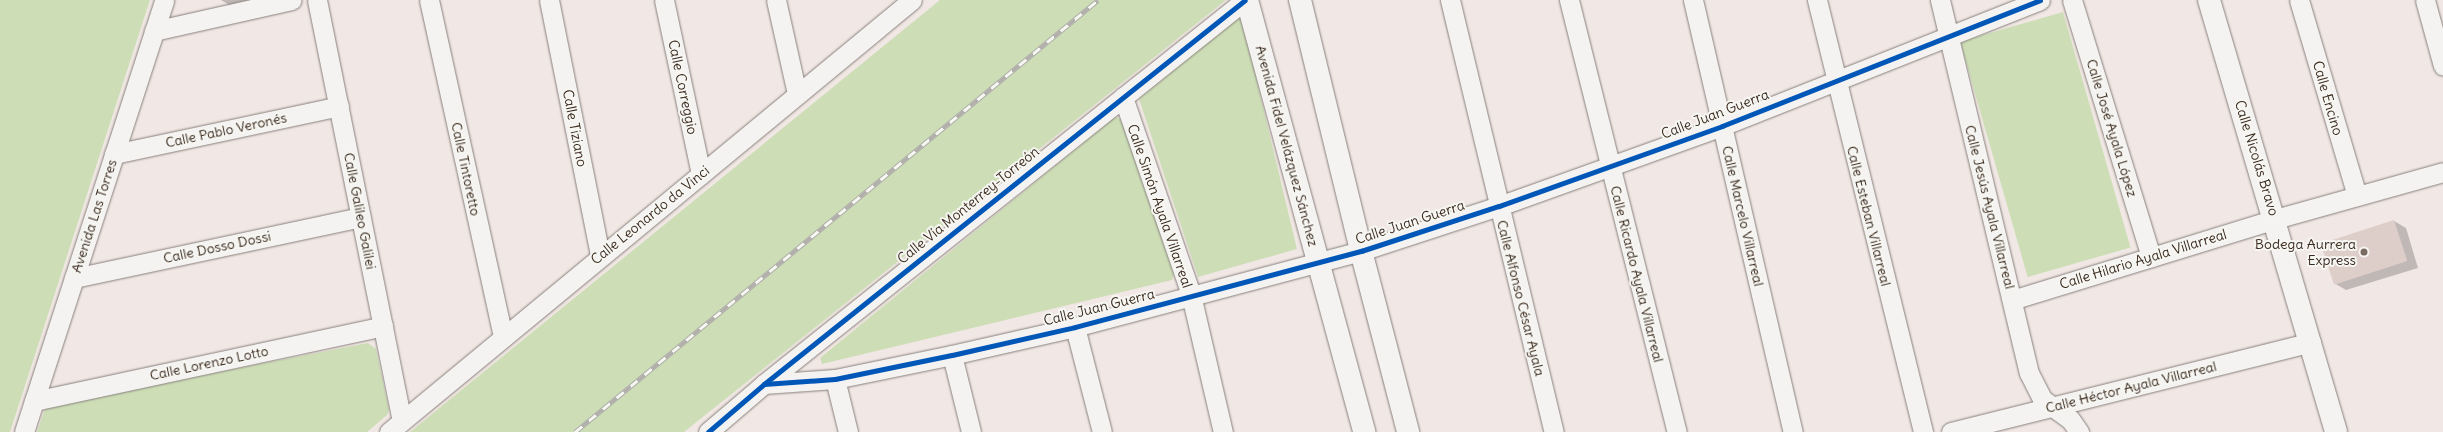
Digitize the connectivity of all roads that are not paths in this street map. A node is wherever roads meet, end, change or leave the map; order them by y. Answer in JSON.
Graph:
{"nodes":[{"id":1,"x":164,"y":0,"type":"edge"},
{"id":2,"x":292,"y":0,"type":"edge"},
{"id":3,"x":317,"y":0,"type":"edge"},
{"id":4,"x":429,"y":0,"type":"edge"},
{"id":5,"x":549,"y":0,"type":"edge"},
{"id":6,"x":664,"y":0,"type":"edge"},
{"id":7,"x":776,"y":0,"type":"edge"},
{"id":8,"x":912,"y":0,"type":"edge"},
{"id":9,"x":1246,"y":0,"type":"edge"},
{"id":10,"x":1300,"y":0,"type":"edge"},
{"id":11,"x":1450,"y":0,"type":"edge"},
{"id":12,"x":1569,"y":0,"type":"edge"},
{"id":13,"x":1693,"y":0,"type":"edge"},
{"id":14,"x":1816,"y":0,"type":"edge"},
{"id":15,"x":1940,"y":0,"type":"edge"},
{"id":16,"x":2040,"y":0,"type":"edge"},
{"id":17,"x":2072,"y":0,"type":"edge"},
{"id":18,"x":2209,"y":0,"type":"edge"},
{"id":19,"x":2299,"y":0,"type":"edge"},
{"id":20,"x":2425,"y":0,"type":"edge"},
{"id":21,"x":894,"y":7,"type":"edge"},
{"id":22,"x":154,"y":31,"type":"junction"},
{"id":23,"x":1948,"y":36,"type":"junction"},
{"id":24,"x":2443,"y":66,"type":"edge"},
{"id":25,"x":1835,"y":80,"type":"junction"},
{"id":26,"x":797,"y":94,"type":"junction"},
{"id":27,"x":1122,"y":97,"type":"junction"},
{"id":28,"x":338,"y":106,"type":"junction"},
{"id":29,"x":1722,"y":126,"type":"junction"},
{"id":30,"x":114,"y":154,"type":"junction"},
{"id":31,"x":1609,"y":166,"type":"junction"},
{"id":32,"x":2443,"y":172,"type":"edge"},
{"id":33,"x":701,"y":174,"type":"junction"},
{"id":34,"x":2358,"y":196,"type":"junction"},
{"id":35,"x":1499,"y":206,"type":"junction"},
{"id":36,"x":361,"y":217,"type":"junction"},
{"id":37,"x":2275,"y":219,"type":"junction"},
{"id":38,"x":1361,"y":251,"type":"junction"},
{"id":39,"x":600,"y":256,"type":"junction"},
{"id":40,"x":2152,"y":257,"type":"junction"},
{"id":41,"x":1319,"y":263,"type":"junction"},
{"id":42,"x":74,"y":278,"type":"junction"},
{"id":43,"x":1191,"y":295,"type":"junction"},
{"id":44,"x":2012,"y":300,"type":"junction"},
{"id":45,"x":383,"y":326,"type":"junction"},
{"id":46,"x":1075,"y":327,"type":"junction"},
{"id":47,"x":503,"y":337,"type":"junction"},
{"id":48,"x":2311,"y":342,"type":"junction"},
{"id":49,"x":952,"y":355,"type":"junction"},
{"id":50,"x":835,"y":379,"type":"junction"},
{"id":51,"x":764,"y":384,"type":"junction"},
{"id":52,"x":34,"y":400,"type":"junction"},
{"id":53,"x":2052,"y":407,"type":"junction"},
{"id":54,"x":726,"y":425,"type":"edge"},
{"id":55,"x":396,"y":427,"type":"edge"},
{"id":56,"x":24,"y":432,"type":"edge"},
{"id":57,"x":708,"y":432,"type":"edge"},
{"id":58,"x":848,"y":432,"type":"edge"},
{"id":59,"x":971,"y":432,"type":"edge"},
{"id":60,"x":1102,"y":432,"type":"edge"},
{"id":61,"x":1223,"y":432,"type":"edge"},
{"id":62,"x":1364,"y":432,"type":"edge"},
{"id":63,"x":1408,"y":432,"type":"edge"},
{"id":64,"x":1554,"y":432,"type":"edge"},
{"id":65,"x":1676,"y":432,"type":"edge"},
{"id":66,"x":1793,"y":432,"type":"edge"},
{"id":67,"x":1923,"y":432,"type":"edge"},
{"id":68,"x":1951,"y":432,"type":"edge"},
{"id":69,"x":2079,"y":432,"type":"edge"},
{"id":70,"x":2336,"y":432,"type":"edge"}],
"edges":[{"from":1,"to":22,"type":"street","name":"Avenida Las Torres"},
{"from":2,"to":22,"type":"street"},
{"from":3,"to":28,"type":"street","name":"Calle Galileo Galilei"},
{"from":4,"to":47,"type":"street","name":"Calle Tintoretto"},
{"from":5,"to":39,"type":"street","name":"Calle Tiziano"},
{"from":6,"to":33,"type":"street","name":"Calle Correggio"},
{"from":7,"to":26,"type":"street"},
{"from":8,"to":21,"type":"street","name":"Calle Leonardo da Vinci"},
{"from":9,"to":27,"type":"street","name":"Calle Vía Monterrey-Torreón"},
{"from":9,"to":41,"type":"street","name":"Avenida Fidel Velázquez Sánchez"},
{"from":10,"to":38,"type":"street"},
{"from":11,"to":35,"type":"street","name":"Calle Alfonso César Ayala"},
{"from":12,"to":31,"type":"street","name":"Calle Ricardo Ayala Villarreal"},
{"from":13,"to":29,"type":"street","name":"Calle Marcelo Villarreal"},
{"from":14,"to":25,"type":"street","name":"Calle Esteban Villarreal"},
{"from":15,"to":23,"type":"street","name":"Calle Jesús Ayala Villarreal"},
{"from":16,"to":23,"type":"street","name":"Calle Juan Guerra"},
{"from":17,"to":40,"type":"street","name":"Calle José Ayala López"},
{"from":18,"to":37,"type":"street","name":"Calle Nicolás Bravo"},
{"from":19,"to":34,"type":"street","name":"Calle Encino"},
{"from":20,"to":24,"type":"street"},
{"from":21,"to":26,"type":"street","name":"Calle Leonardo da Vinci"},
{"from":22,"to":30,"type":"street","name":"Avenida Las Torres"},
{"from":23,"to":25,"type":"street","name":"Calle Juan Guerra"},
{"from":23,"to":44,"type":"street","name":"Calle Jesús Ayala Villarreal"},
{"from":25,"to":29,"type":"street","name":"Calle Juan Guerra"},
{"from":25,"to":67,"type":"street","name":"Calle Esteban Villarreal"},
{"from":26,"to":33,"type":"street","name":"Calle Leonardo da Vinci"},
{"from":27,"to":43,"type":"street","name":"Calle Simón Ayala Villarreal"},
{"from":27,"to":51,"type":"street","name":"Calle Vía Monterrey-Torreón"},
{"from":28,"to":30,"type":"street","name":"Calle Pablo Veronés"},
{"from":28,"to":36,"type":"street","name":"Calle Galileo Galilei"},
{"from":29,"to":31,"type":"street","name":"Calle Juan Guerra"},
{"from":29,"to":66,"type":"street","name":"Calle Marcelo Villarreal"},
{"from":30,"to":42,"type":"street","name":"Avenida Las Torres"},
{"from":31,"to":35,"type":"street","name":"Calle Juan Guerra"},
{"from":31,"to":65,"type":"street","name":"Calle Ricardo Ayala Villarreal"},
{"from":32,"to":34,"type":"street","name":"Calle Hilario Ayala Villarreal"},
{"from":33,"to":39,"type":"street","name":"Calle Leonardo da Vinci"},
{"from":34,"to":37,"type":"street","name":"Calle Hilario Ayala Villarreal"},
{"from":35,"to":38,"type":"street","name":"Calle Juan Guerra"},
{"from":35,"to":64,"type":"street","name":"Calle Alfonso César Ayala"},
{"from":36,"to":42,"type":"street","name":"Calle Dosso Dossi"},
{"from":36,"to":45,"type":"street","name":"Calle Galileo Galilei"},
{"from":37,"to":40,"type":"street","name":"Calle Hilario Ayala Villarreal"},
{"from":37,"to":48,"type":"street","name":"Calle Nicolás Bravo"},
{"from":38,"to":41,"type":"street","name":"Calle Juan Guerra"},
{"from":38,"to":63,"type":"street"},
{"from":39,"to":47,"type":"street","name":"Calle Leonardo da Vinci"},
{"from":40,"to":44,"type":"street","name":"Calle Hilario Ayala Villarreal"},
{"from":41,"to":43,"type":"street","name":"Calle Juan Guerra"},
{"from":41,"to":62,"type":"street","name":"Avenida Fidel Velázquez Sánchez"},
{"from":42,"to":52,"type":"street","name":"Avenida Las Torres"},
{"from":43,"to":46,"type":"street","name":"Calle Juan Guerra"},
{"from":43,"to":61,"type":"street","name":"Calle Simón Ayala Villarreal"},
{"from":44,"to":53,"type":"street","name":"Calle Jesús Ayala Villarreal"},
{"from":45,"to":52,"type":"street","name":"Calle Lorenzo Lotto"},
{"from":45,"to":55,"type":"street","name":"Calle Galileo Galilei"},
{"from":46,"to":49,"type":"street","name":"Calle Juan Guerra"},
{"from":46,"to":60,"type":"street"},
{"from":47,"to":55,"type":"street","name":"Calle Leonardo da Vinci"},
{"from":48,"to":53,"type":"street","name":"Calle Héctor Ayala Villarreal"},
{"from":48,"to":70,"type":"street","name":"Calle Nicolás Bravo"},
{"from":49,"to":50,"type":"street","name":"Calle Juan Guerra"},
{"from":49,"to":59,"type":"street"},
{"from":50,"to":51,"type":"street","name":"Calle Juan Guerra"},
{"from":50,"to":58,"type":"street"},
{"from":51,"to":54,"type":"street","name":"Calle Vía Monterrey-Torreón"},
{"from":52,"to":56,"type":"street","name":"Avenida Las Torres"},
{"from":53,"to":68,"type":"street","name":"Calle Héctor Ayala Villarreal"},
{"from":53,"to":69,"type":"street","name":"Calle Jesús Ayala Villarreal"},
{"from":54,"to":57,"type":"street","name":"Calle Vía Monterrey-Torreón"}]}
